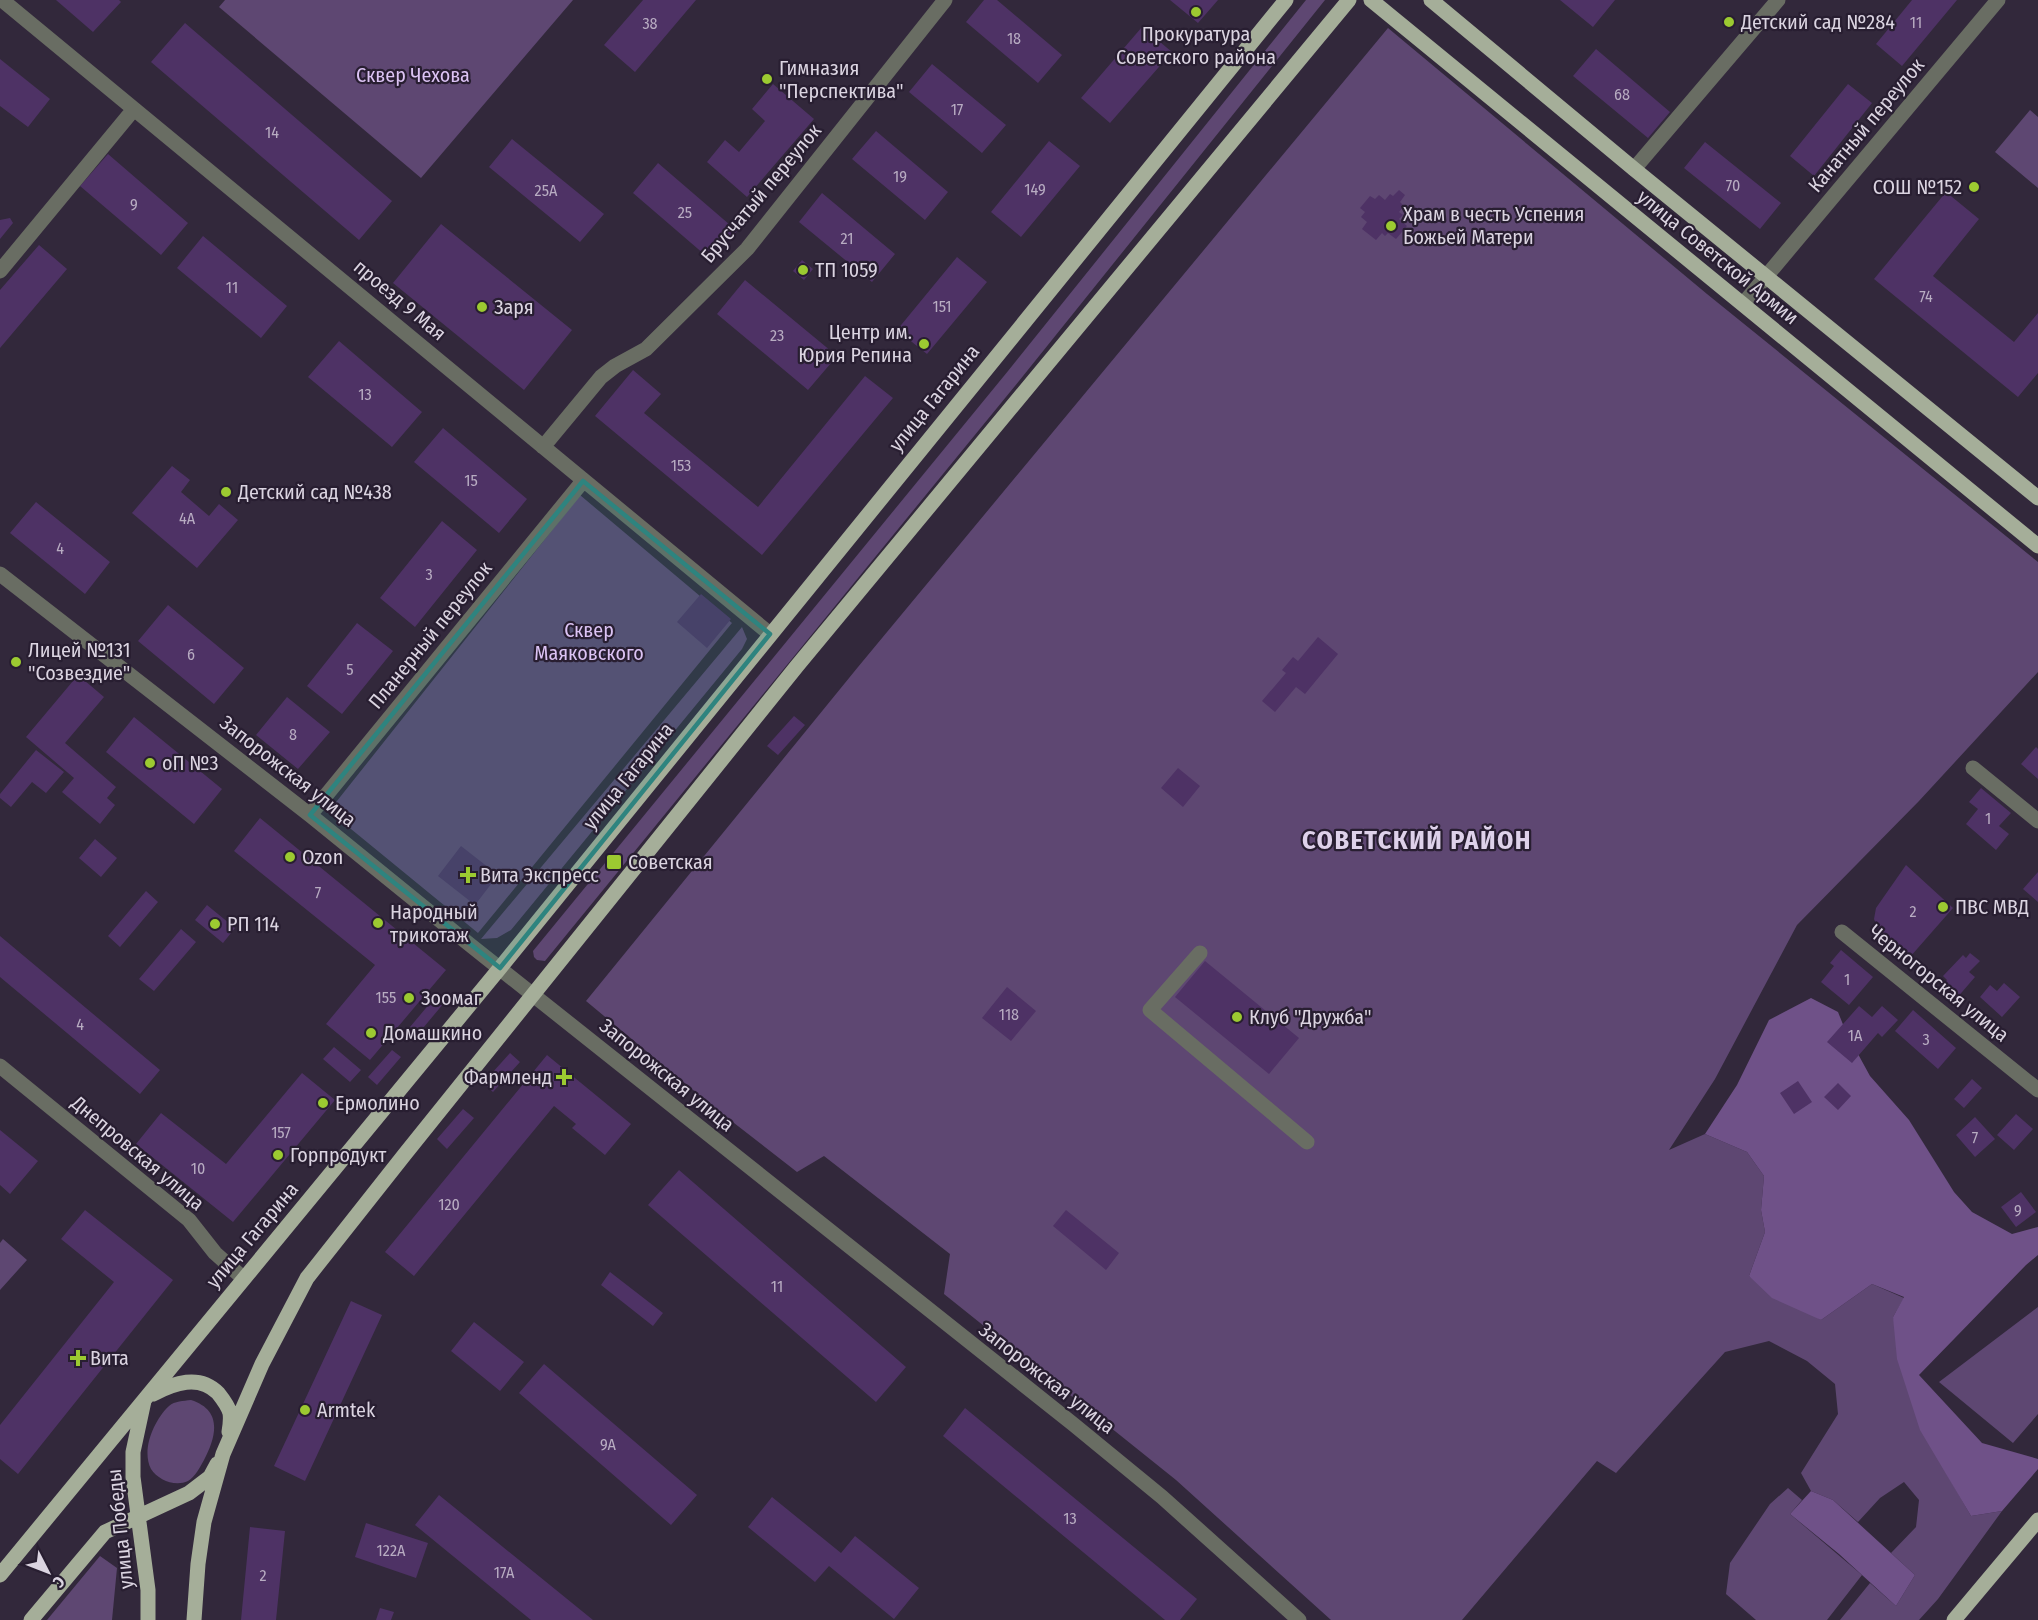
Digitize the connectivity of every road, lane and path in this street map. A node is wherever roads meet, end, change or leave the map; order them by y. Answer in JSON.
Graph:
{"nodes":[{"id":1,"x":2,"y":0,"type":"edge"},
{"id":2,"x":945,"y":0,"type":"edge"},
{"id":3,"x":1286,"y":0,"type":"edge"},
{"id":4,"x":1349,"y":0,"type":"edge"},
{"id":5,"x":1371,"y":0,"type":"edge"},
{"id":6,"x":1431,"y":0,"type":"edge"},
{"id":7,"x":1778,"y":0,"type":"edge"},
{"id":8,"x":1998,"y":0,"type":"edge"},
{"id":9,"x":134,"y":109,"type":"junction"},
{"id":10,"x":1634,"y":169,"type":"junction"},
{"id":11,"x":0,"y":271,"type":"edge"},
{"id":12,"x":1766,"y":276,"type":"junction"},
{"id":13,"x":1743,"y":304,"type":"junction"},
{"id":14,"x":543,"y":447,"type":"junction"},
{"id":15,"x":583,"y":481,"type":"junction"},
{"id":16,"x":2038,"y":498,"type":"edge"},
{"id":17,"x":2038,"y":546,"type":"edge"},
{"id":18,"x":0,"y":573,"type":"edge"},
{"id":19,"x":770,"y":634,"type":"junction"},
{"id":20,"x":1973,"y":768,"type":"dead end"},
{"id":21,"x":310,"y":815,"type":"junction"},
{"id":22,"x":2038,"y":821,"type":"edge"},
{"id":23,"x":1842,"y":932,"type":"dead end"},
{"id":24,"x":1200,"y":953,"type":"dead end"},
{"id":25,"x":500,"y":968,"type":"junction"},
{"id":26,"x":534,"y":995,"type":"junction"},
{"id":27,"x":0,"y":1066,"type":"edge"},
{"id":28,"x":2038,"y":1090,"type":"edge"},
{"id":29,"x":1307,"y":1142,"type":"dead end"},
{"id":30,"x":243,"y":1278,"type":"junction"},
{"id":31,"x":145,"y":1398,"type":"junction"},
{"id":32,"x":229,"y":1439,"type":"junction"},
{"id":33,"x":223,"y":1454,"type":"junction"},
{"id":34,"x":139,"y":1515,"type":"junction"},
{"id":35,"x":2038,"y":1520,"type":"edge"},
{"id":36,"x":0,"y":1575,"type":"edge"},
{"id":37,"x":31,"y":1620,"type":"edge"},
{"id":38,"x":148,"y":1620,"type":"edge"},
{"id":39,"x":194,"y":1620,"type":"edge"},
{"id":40,"x":1299,"y":1620,"type":"edge"},
{"id":41,"x":1954,"y":1620,"type":"edge"}],
"edges":[{"from":1,"to":9,"type":"street","name":"проезд 9 Мая"},
{"from":2,"to":14,"type":"street","name":"Брусчатый переулок"},
{"from":3,"to":19,"type":"main road","name":"улица Гагарина"},
{"from":4,"to":26,"type":"main road"},
{"from":5,"to":13,"type":"main road","name":"улица Советской Армии"},
{"from":6,"to":10,"type":"main road","name":"улица Советской Армии"},
{"from":7,"to":10,"type":"street"},
{"from":8,"to":12,"type":"street","name":"Канатный переулок"},
{"from":9,"to":11,"type":"street"},
{"from":9,"to":14,"type":"street","name":"проезд 9 Мая"},
{"from":10,"to":12,"type":"main road","name":"улица Советской Армии"},
{"from":12,"to":13,"type":"street","name":"Канатный переулок"},
{"from":12,"to":16,"type":"main road","name":"улица Советской Армии"},
{"from":13,"to":17,"type":"main road","name":"улица Советской Армии"},
{"from":14,"to":15,"type":"street","name":"проезд 9 Мая"},
{"from":15,"to":19,"type":"street","name":"проезд 9 Мая"},
{"from":15,"to":21,"type":"street","name":"Планерный переулок"},
{"from":18,"to":21,"type":"street","name":"Запорожская улица"},
{"from":19,"to":25,"type":"main road","name":"улица Гагарина"},
{"from":20,"to":22,"type":"street"},
{"from":21,"to":25,"type":"street","name":"Запорожская улица"},
{"from":23,"to":28,"type":"street","name":"Черногорская улица"},
{"from":24,"to":29,"type":"street"},
{"from":25,"to":26,"type":"street","name":"Запорожская улица"},
{"from":25,"to":30,"type":"main road","name":"улица Гагарина"},
{"from":26,"to":32,"type":"main road"},
{"from":26,"to":40,"type":"street","name":"Запорожская улица"},
{"from":27,"to":30,"type":"street","name":"Днепровская улица"},
{"from":30,"to":31,"type":"main road","name":"улица Гагарина"},
{"from":31,"to":32,"type":"main road"},
{"from":31,"to":34,"type":"main road","name":"улица Победы"},
{"from":31,"to":36,"type":"main road","name":"улица Гагарина"},
{"from":32,"to":33,"type":"main road"},
{"from":33,"to":34,"type":"main road"},
{"from":33,"to":39,"type":"main road"},
{"from":34,"to":37,"type":"main road"},
{"from":34,"to":38,"type":"main road","name":"улица Победы"},
{"from":35,"to":41,"type":"main road"}]}
